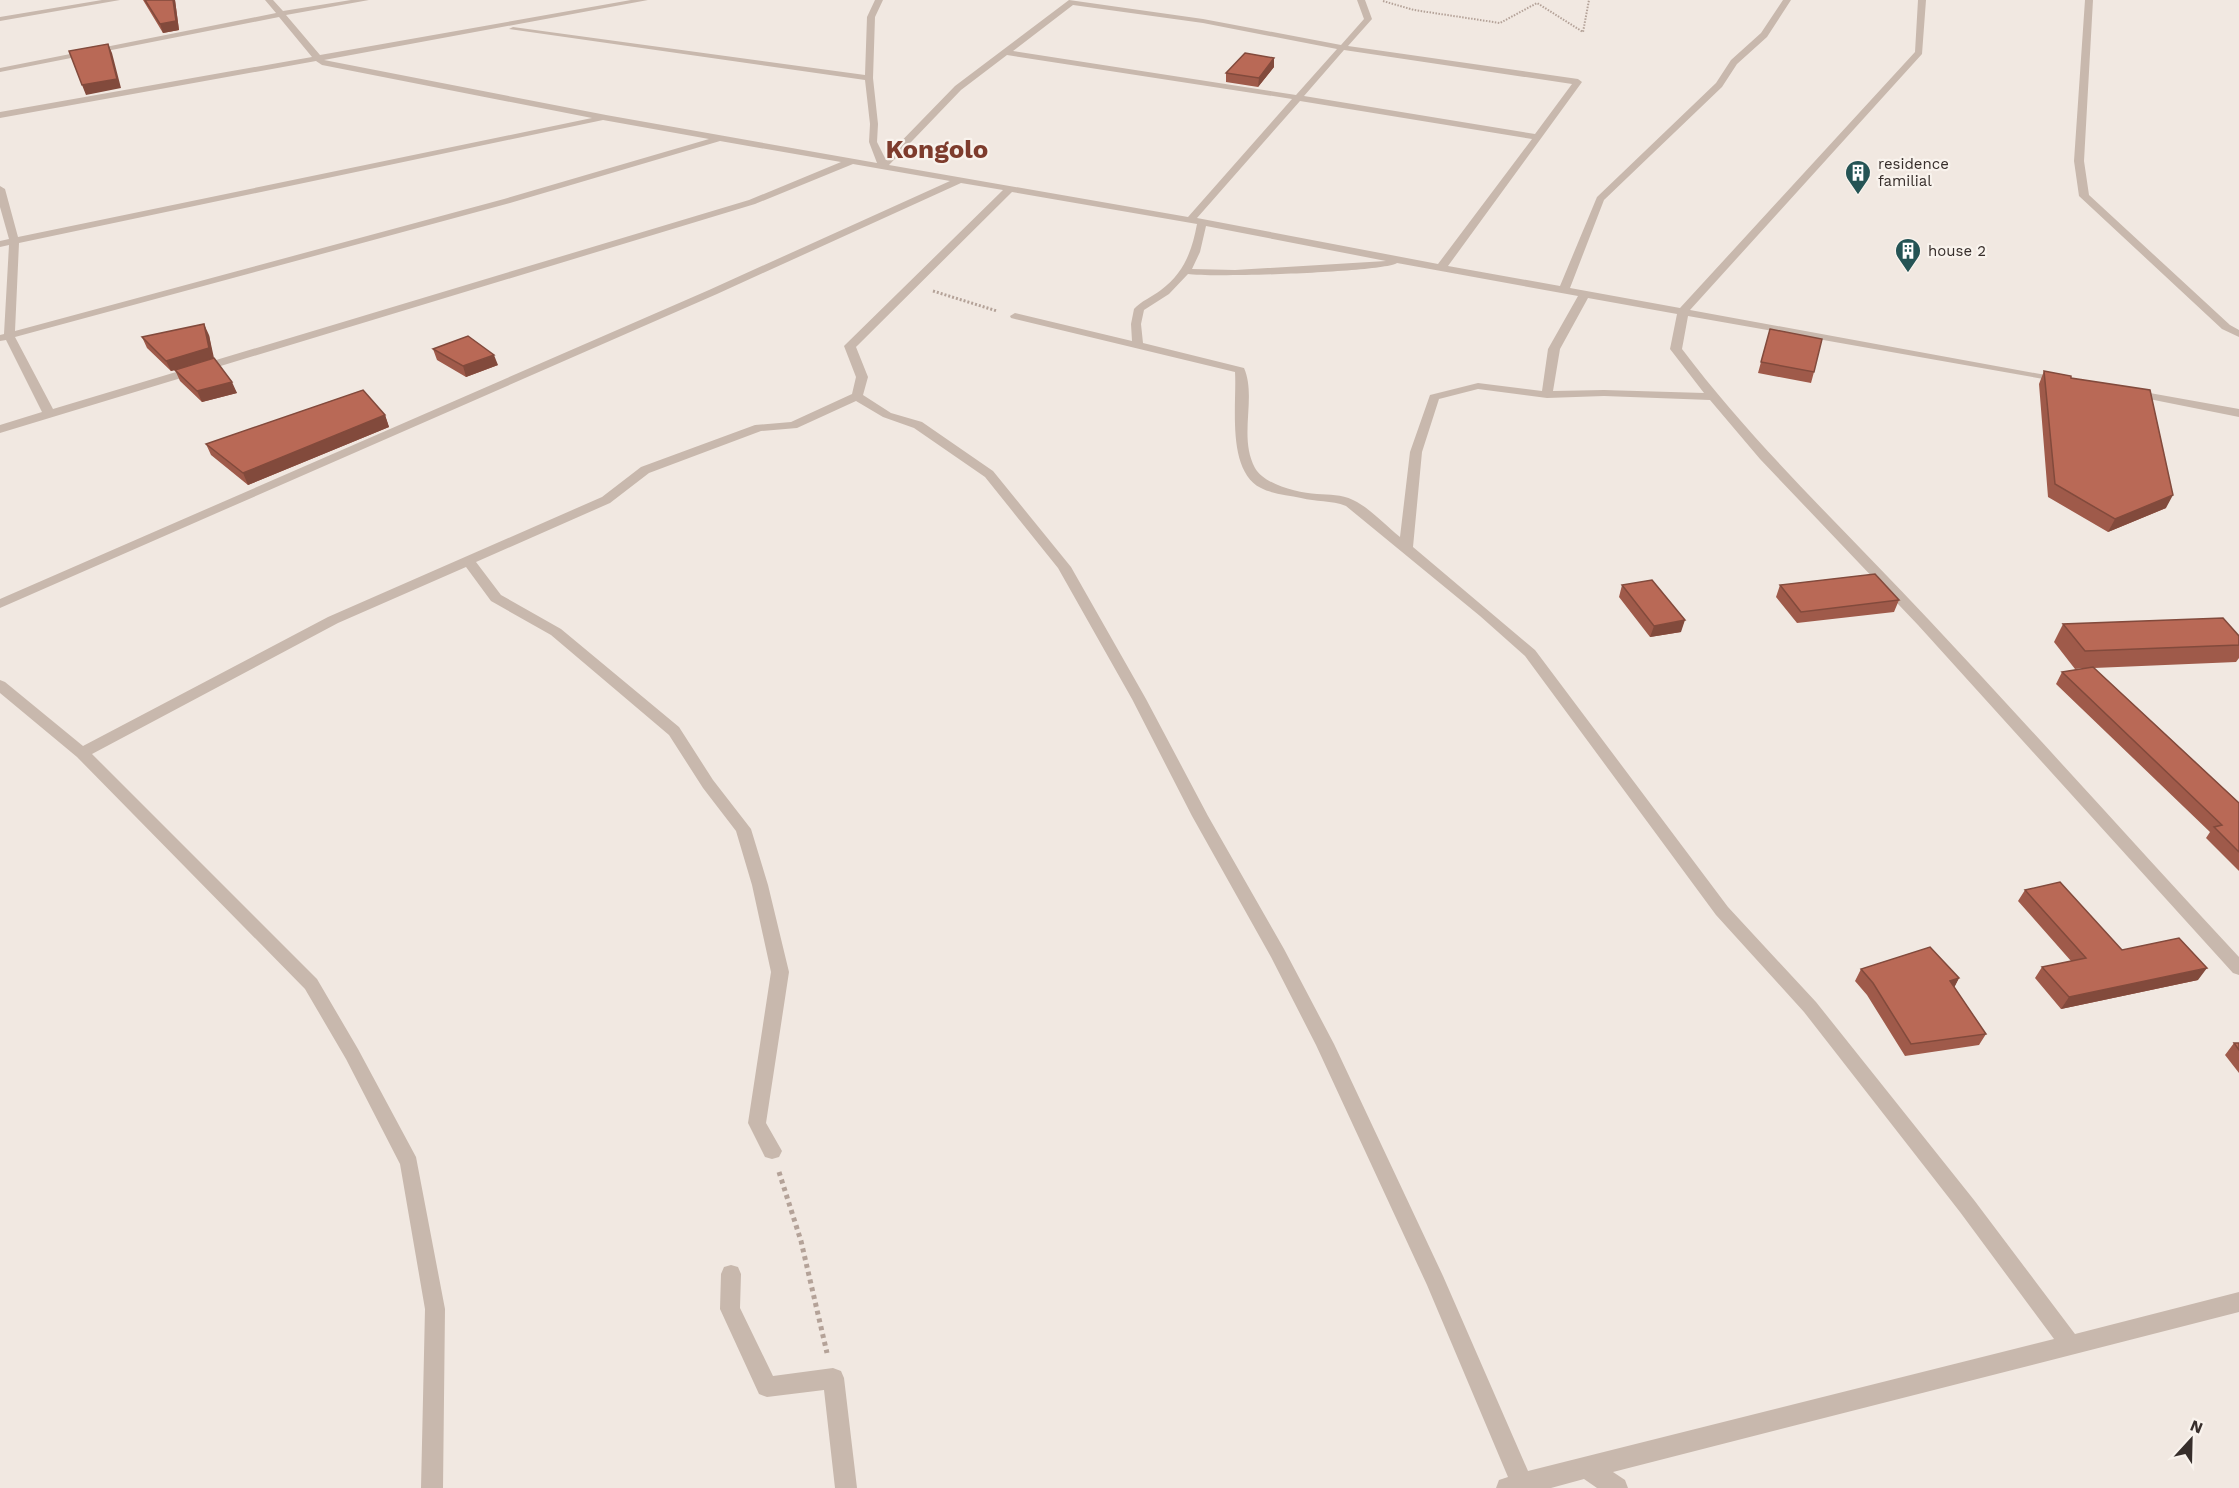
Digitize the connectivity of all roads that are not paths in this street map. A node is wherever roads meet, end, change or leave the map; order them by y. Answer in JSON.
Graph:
{"nodes":[{"id":1,"x":116,"y":0,"type":"edge"},
{"id":2,"x":269,"y":0,"type":"edge"},
{"id":3,"x":365,"y":0,"type":"edge"},
{"id":4,"x":576,"y":0,"type":"edge"},
{"id":5,"x":644,"y":0,"type":"edge"},
{"id":6,"x":879,"y":0,"type":"edge"},
{"id":7,"x":1361,"y":0,"type":"edge"},
{"id":8,"x":1787,"y":0,"type":"edge"},
{"id":9,"x":1922,"y":0,"type":"edge"},
{"id":10,"x":2089,"y":0,"type":"edge"},
{"id":11,"x":1073,"y":1,"type":"edge"},
{"id":12,"x":588,"y":10,"type":"junction"},
{"id":13,"x":280,"y":14,"type":"junction"},
{"id":14,"x":0,"y":19,"type":"edge"},
{"id":15,"x":497,"y":27,"type":"junction"},
{"id":16,"x":1344,"y":48,"type":"junction"},
{"id":17,"x":1006,"y":52,"type":"junction"},
{"id":18,"x":318,"y":58,"type":"junction"},
{"id":19,"x":0,"y":70,"type":"edge"},
{"id":20,"x":869,"y":78,"type":"junction"},
{"id":21,"x":1299,"y":98,"type":"junction"},
{"id":22,"x":0,"y":115,"type":"edge"},
{"id":23,"x":606,"y":118,"type":"junction"},
{"id":24,"x":1537,"y":137,"type":"junction"},
{"id":25,"x":721,"y":138,"type":"junction"},
{"id":26,"x":854,"y":160,"type":"junction"},
{"id":27,"x":883,"y":165,"type":"junction"},
{"id":28,"x":960,"y":180,"type":"junction"},
{"id":29,"x":0,"y":189,"type":"edge"},
{"id":30,"x":1009,"y":189,"type":"junction"},
{"id":31,"x":1190,"y":220,"type":"junction"},
{"id":32,"x":1202,"y":222,"type":"junction"},
{"id":33,"x":14,"y":241,"type":"junction"},
{"id":34,"x":0,"y":244,"type":"edge"},
{"id":35,"x":1407,"y":262,"type":"junction"},
{"id":36,"x":1441,"y":268,"type":"junction"},
{"id":37,"x":1186,"y":271,"type":"junction"},
{"id":38,"x":1564,"y":289,"type":"junction"},
{"id":39,"x":1585,"y":293,"type":"junction"},
{"id":40,"x":1683,"y":312,"type":"junction"},
{"id":41,"x":1015,"y":316,"type":"road end"},
{"id":42,"x":2226,"y":327,"type":"junction"},
{"id":43,"x":2239,"y":329,"type":"edge"},
{"id":44,"x":2239,"y":334,"type":"edge"},
{"id":45,"x":4,"y":337,"type":"edge"},
{"id":46,"x":1138,"y":345,"type":"junction"},
{"id":47,"x":2077,"y":383,"type":"edge"},
{"id":48,"x":2123,"y":392,"type":"edge"},
{"id":49,"x":1546,"y":395,"type":"junction"},
{"id":50,"x":857,"y":396,"type":"junction"},
{"id":51,"x":1711,"y":397,"type":"junction"},
{"id":52,"x":49,"y":413,"type":"junction"},
{"id":53,"x":2239,"y":413,"type":"edge"},
{"id":54,"x":0,"y":429,"type":"edge"},
{"id":55,"x":1406,"y":548,"type":"junction"},
{"id":56,"x":469,"y":562,"type":"junction"},
{"id":57,"x":0,"y":604,"type":"edge"},
{"id":58,"x":0,"y":685,"type":"edge"},
{"id":59,"x":82,"y":753,"type":"junction"},
{"id":60,"x":2239,"y":968,"type":"edge"},
{"id":61,"x":772,"y":1151,"type":"road end"},
{"id":62,"x":731,"y":1274,"type":"dead end"},
{"id":63,"x":2239,"y":1302,"type":"edge"},
{"id":64,"x":2072,"y":1345,"type":"junction"},
{"id":65,"x":1586,"y":1467,"type":"junction"},
{"id":66,"x":1514,"y":1486,"type":"edge"},
{"id":67,"x":432,"y":1488,"type":"edge"},
{"id":68,"x":846,"y":1488,"type":"edge"},
{"id":69,"x":1617,"y":1488,"type":"edge"}],
"edges":[{"from":1,"to":14,"type":"street"},
{"from":2,"to":13,"type":"street"},
{"from":3,"to":13,"type":"street"},
{"from":4,"to":12,"type":"street"},
{"from":5,"to":12,"type":"street"},
{"from":6,"to":20,"type":"street"},
{"from":7,"to":16,"type":"street"},
{"from":8,"to":38,"type":"street"},
{"from":9,"to":40,"type":"street"},
{"from":10,"to":42,"type":"street"},
{"from":11,"to":16,"type":"street"},
{"from":11,"to":17,"type":"street"},
{"from":12,"to":15,"type":"street"},
{"from":13,"to":18,"type":"street"},
{"from":13,"to":19,"type":"street"},
{"from":15,"to":18,"type":"street"},
{"from":15,"to":20,"type":"street"},
{"from":16,"to":21,"type":"street"},
{"from":16,"to":24,"type":"street"},
{"from":17,"to":21,"type":"street"},
{"from":17,"to":27,"type":"street"},
{"from":18,"to":22,"type":"street"},
{"from":18,"to":23,"type":"street"},
{"from":20,"to":27,"type":"street"},
{"from":21,"to":24,"type":"street"},
{"from":21,"to":31,"type":"street"},
{"from":23,"to":25,"type":"street"},
{"from":23,"to":33,"type":"street"},
{"from":24,"to":36,"type":"street"},
{"from":25,"to":26,"type":"street"},
{"from":25,"to":45,"type":"street"},
{"from":26,"to":27,"type":"street"},
{"from":26,"to":52,"type":"street"},
{"from":27,"to":28,"type":"street"},
{"from":28,"to":30,"type":"street"},
{"from":28,"to":57,"type":"street"},
{"from":29,"to":33,"type":"street"},
{"from":30,"to":31,"type":"street"},
{"from":30,"to":50,"type":"street"},
{"from":31,"to":32,"type":"street"},
{"from":32,"to":35,"type":"street"},
{"from":32,"to":37,"type":"street"},
{"from":33,"to":34,"type":"street"},
{"from":33,"to":45,"type":"street"},
{"from":35,"to":36,"type":"street"},
{"from":35,"to":37,"type":"street"},
{"from":36,"to":38,"type":"street"},
{"from":37,"to":46,"type":"street"},
{"from":38,"to":39,"type":"street"},
{"from":39,"to":40,"type":"street"},
{"from":39,"to":49,"type":"street"},
{"from":40,"to":47,"type":"street"},
{"from":40,"to":51,"type":"street"},
{"from":41,"to":46,"type":"street"},
{"from":42,"to":43,"type":"street"},
{"from":42,"to":44,"type":"street"},
{"from":45,"to":52,"type":"street"},
{"from":46,"to":55,"type":"street"},
{"from":48,"to":53,"type":"street"},
{"from":49,"to":51,"type":"street"},
{"from":49,"to":55,"type":"street"},
{"from":50,"to":56,"type":"street"},
{"from":50,"to":66,"type":"street"},
{"from":51,"to":60,"type":"street"},
{"from":52,"to":54,"type":"street"},
{"from":55,"to":64,"type":"street"},
{"from":56,"to":59,"type":"street"},
{"from":56,"to":61,"type":"street"},
{"from":58,"to":59,"type":"street"},
{"from":59,"to":67,"type":"street"},
{"from":62,"to":68,"type":"street"},
{"from":63,"to":64,"type":"street"},
{"from":64,"to":65,"type":"street"},
{"from":65,"to":66,"type":"street"},
{"from":65,"to":69,"type":"street"}]}
